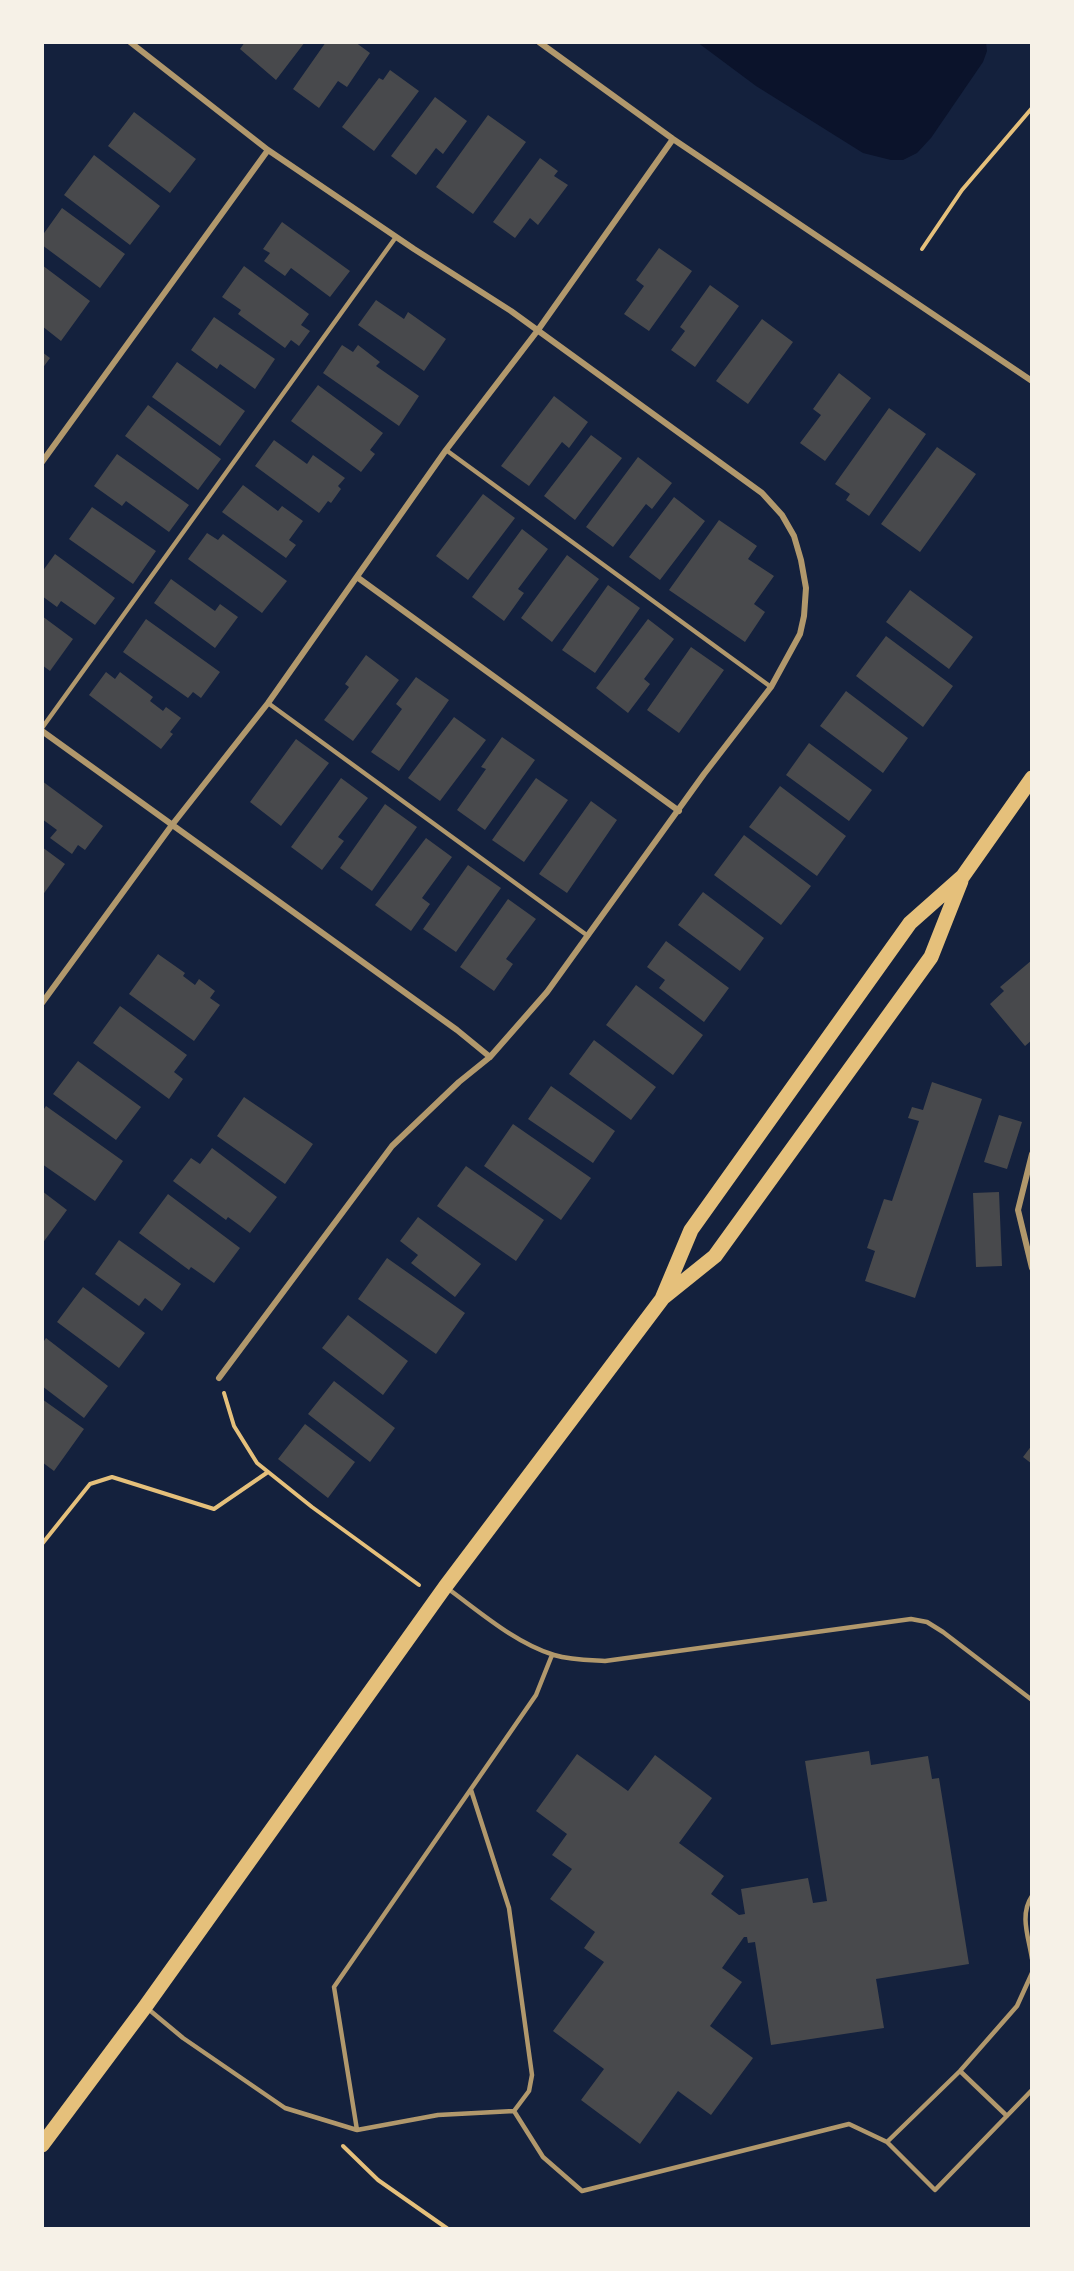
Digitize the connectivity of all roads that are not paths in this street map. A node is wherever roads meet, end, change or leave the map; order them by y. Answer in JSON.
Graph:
{"nodes":[{"id":1,"x":130,"y":42,"type":"edge"},
{"id":2,"x":539,"y":42,"type":"edge"},
{"id":3,"x":673,"y":139,"type":"junction"},
{"id":4,"x":268,"y":150,"type":"junction"},
{"id":5,"x":396,"y":237,"type":"junction"},
{"id":6,"x":538,"y":330,"type":"junction"},
{"id":7,"x":1032,"y":381,"type":"edge"},
{"id":8,"x":446,"y":450,"type":"junction"},
{"id":9,"x":42,"y":462,"type":"edge"},
{"id":10,"x":357,"y":577,"type":"junction"},
{"id":11,"x":771,"y":687,"type":"junction"},
{"id":12,"x":268,"y":703,"type":"junction"},
{"id":13,"x":42,"y":729,"type":"edge"},
{"id":14,"x":1032,"y":778,"type":"edge"},
{"id":15,"x":679,"y":811,"type":"junction"},
{"id":16,"x":172,"y":825,"type":"junction"},
{"id":17,"x":963,"y":876,"type":"junction"},
{"id":18,"x":588,"y":936,"type":"junction"},
{"id":19,"x":42,"y":1003,"type":"edge"},
{"id":20,"x":490,"y":1057,"type":"junction"},
{"id":21,"x":1032,"y":1154,"type":"edge"},
{"id":22,"x":1032,"y":1268,"type":"edge"},
{"id":23,"x":662,"y":1299,"type":"junction"},
{"id":24,"x":219,"y":1378,"type":"road end"},
{"id":25,"x":441,"y":1592,"type":"junction"},
{"id":26,"x":552,"y":1655,"type":"junction"},
{"id":27,"x":1032,"y":1700,"type":"edge"},
{"id":28,"x":471,"y":1790,"type":"junction"},
{"id":29,"x":1032,"y":1896,"type":"edge"},
{"id":30,"x":1031,"y":1951,"type":"edge"},
{"id":31,"x":1032,"y":1959,"type":"edge"},
{"id":32,"x":1032,"y":1973,"type":"edge"},
{"id":33,"x":145,"y":2007,"type":"junction"},
{"id":34,"x":960,"y":2071,"type":"junction"},
{"id":35,"x":1032,"y":2090,"type":"edge"},
{"id":36,"x":514,"y":2111,"type":"junction"},
{"id":37,"x":1006,"y":2116,"type":"junction"},
{"id":38,"x":357,"y":2130,"type":"junction"},
{"id":39,"x":887,"y":2142,"type":"junction"},
{"id":40,"x":42,"y":2145,"type":"edge"}],
"edges":[{"from":1,"to":4,"type":"street"},
{"from":2,"to":3,"type":"street"},
{"from":3,"to":6,"type":"street"},
{"from":3,"to":7,"type":"street"},
{"from":4,"to":5,"type":"street"},
{"from":4,"to":9,"type":"street"},
{"from":5,"to":6,"type":"street"},
{"from":5,"to":13,"type":"lane"},
{"from":6,"to":8,"type":"street"},
{"from":6,"to":11,"type":"street"},
{"from":8,"to":10,"type":"street"},
{"from":8,"to":11,"type":"lane"},
{"from":10,"to":12,"type":"street"},
{"from":10,"to":15,"type":"street"},
{"from":11,"to":15,"type":"street"},
{"from":12,"to":16,"type":"street"},
{"from":12,"to":18,"type":"lane"},
{"from":13,"to":16,"type":"street"},
{"from":14,"to":17,"type":"main road"},
{"from":15,"to":18,"type":"street"},
{"from":16,"to":19,"type":"street"},
{"from":16,"to":20,"type":"street"},
{"from":17,"to":23,"type":"main road"},
{"from":17,"to":23,"type":"main road"},
{"from":18,"to":20,"type":"street"},
{"from":20,"to":24,"type":"street"},
{"from":21,"to":22,"type":"street"},
{"from":23,"to":25,"type":"main road"},
{"from":25,"to":26,"type":"lane"},
{"from":25,"to":33,"type":"main road"},
{"from":26,"to":27,"type":"lane"},
{"from":26,"to":28,"type":"lane"},
{"from":28,"to":36,"type":"lane"},
{"from":28,"to":38,"type":"lane"},
{"from":29,"to":30,"type":"lane"},
{"from":30,"to":31,"type":"lane"},
{"from":32,"to":34,"type":"lane"},
{"from":33,"to":38,"type":"lane"},
{"from":33,"to":40,"type":"main road"},
{"from":34,"to":37,"type":"lane"},
{"from":34,"to":39,"type":"lane"},
{"from":35,"to":37,"type":"lane"},
{"from":36,"to":38,"type":"lane"},
{"from":36,"to":39,"type":"lane"},
{"from":37,"to":39,"type":"lane"}]}
